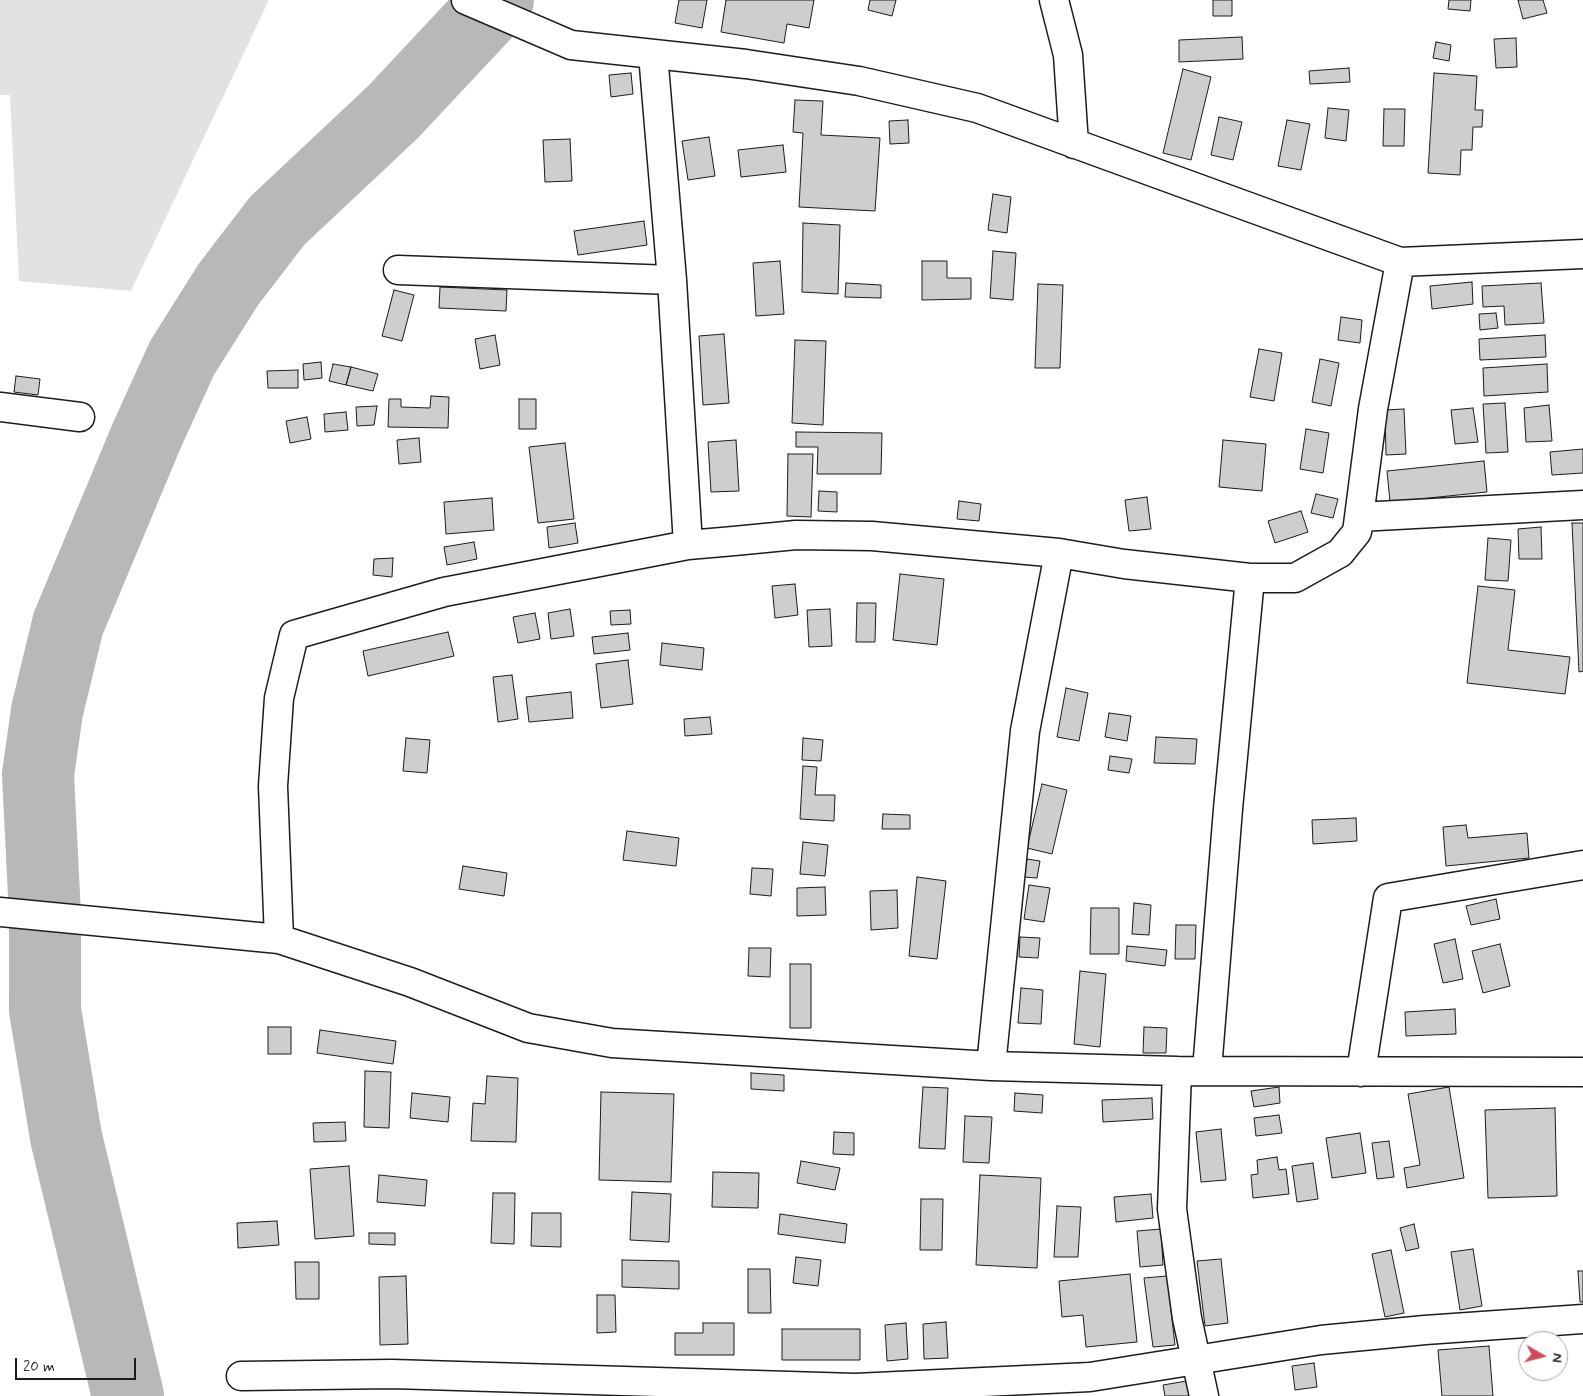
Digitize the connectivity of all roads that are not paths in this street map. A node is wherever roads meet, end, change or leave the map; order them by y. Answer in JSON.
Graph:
{"nodes":[{"id":1,"x":466,"y":0,"type":"edge"},
{"id":2,"x":1054,"y":0,"type":"edge"},
{"id":3,"x":652,"y":54,"type":"junction"},
{"id":4,"x":1074,"y":144,"type":"junction"},
{"id":5,"x":1583,"y":254,"type":"edge"},
{"id":6,"x":1400,"y":262,"type":"junction"},
{"id":7,"x":398,"y":270,"type":"dead end"},
{"id":8,"x":672,"y":280,"type":"junction"},
{"id":9,"x":0,"y":407,"type":"edge"},
{"id":10,"x":80,"y":417,"type":"dead end"},
{"id":11,"x":1583,"y":505,"type":"edge"},
{"id":12,"x":1360,"y":517,"type":"junction"},
{"id":13,"x":688,"y":545,"type":"junction"},
{"id":14,"x":1059,"y":553,"type":"junction"},
{"id":15,"x":1250,"y":578,"type":"junction"},
{"id":16,"x":1583,"y":866,"type":"edge"},
{"id":17,"x":0,"y":912,"type":"edge"},
{"id":18,"x":279,"y":939,"type":"junction"},
{"id":19,"x":991,"y":1066,"type":"junction"},
{"id":20,"x":1207,"y":1070,"type":"junction"},
{"id":21,"x":1177,"y":1071,"type":"junction"},
{"id":22,"x":1361,"y":1072,"type":"junction"},
{"id":23,"x":1583,"y":1072,"type":"edge"},
{"id":24,"x":1583,"y":1319,"type":"edge"},
{"id":25,"x":1197,"y":1362,"type":"junction"},
{"id":26,"x":242,"y":1376,"type":"dead end"},
{"id":27,"x":1204,"y":1396,"type":"edge"}],
"edges":[{"from":1,"to":3,"type":"street"},
{"from":2,"to":4,"type":"street"},
{"from":3,"to":4,"type":"street"},
{"from":3,"to":8,"type":"street"},
{"from":4,"to":6,"type":"street"},
{"from":5,"to":6,"type":"street"},
{"from":6,"to":12,"type":"street"},
{"from":7,"to":8,"type":"street"},
{"from":8,"to":13,"type":"street"},
{"from":9,"to":10,"type":"street"},
{"from":11,"to":12,"type":"street"},
{"from":12,"to":15,"type":"street"},
{"from":13,"to":14,"type":"street"},
{"from":13,"to":18,"type":"street"},
{"from":14,"to":15,"type":"street"},
{"from":14,"to":19,"type":"street"},
{"from":15,"to":20,"type":"street"},
{"from":16,"to":22,"type":"street"},
{"from":17,"to":18,"type":"street"},
{"from":18,"to":19,"type":"street"},
{"from":19,"to":21,"type":"street"},
{"from":20,"to":21,"type":"street"},
{"from":20,"to":22,"type":"street"},
{"from":21,"to":25,"type":"street"},
{"from":22,"to":23,"type":"street"},
{"from":24,"to":25,"type":"street"},
{"from":25,"to":26,"type":"street"},
{"from":25,"to":27,"type":"street"}]}
